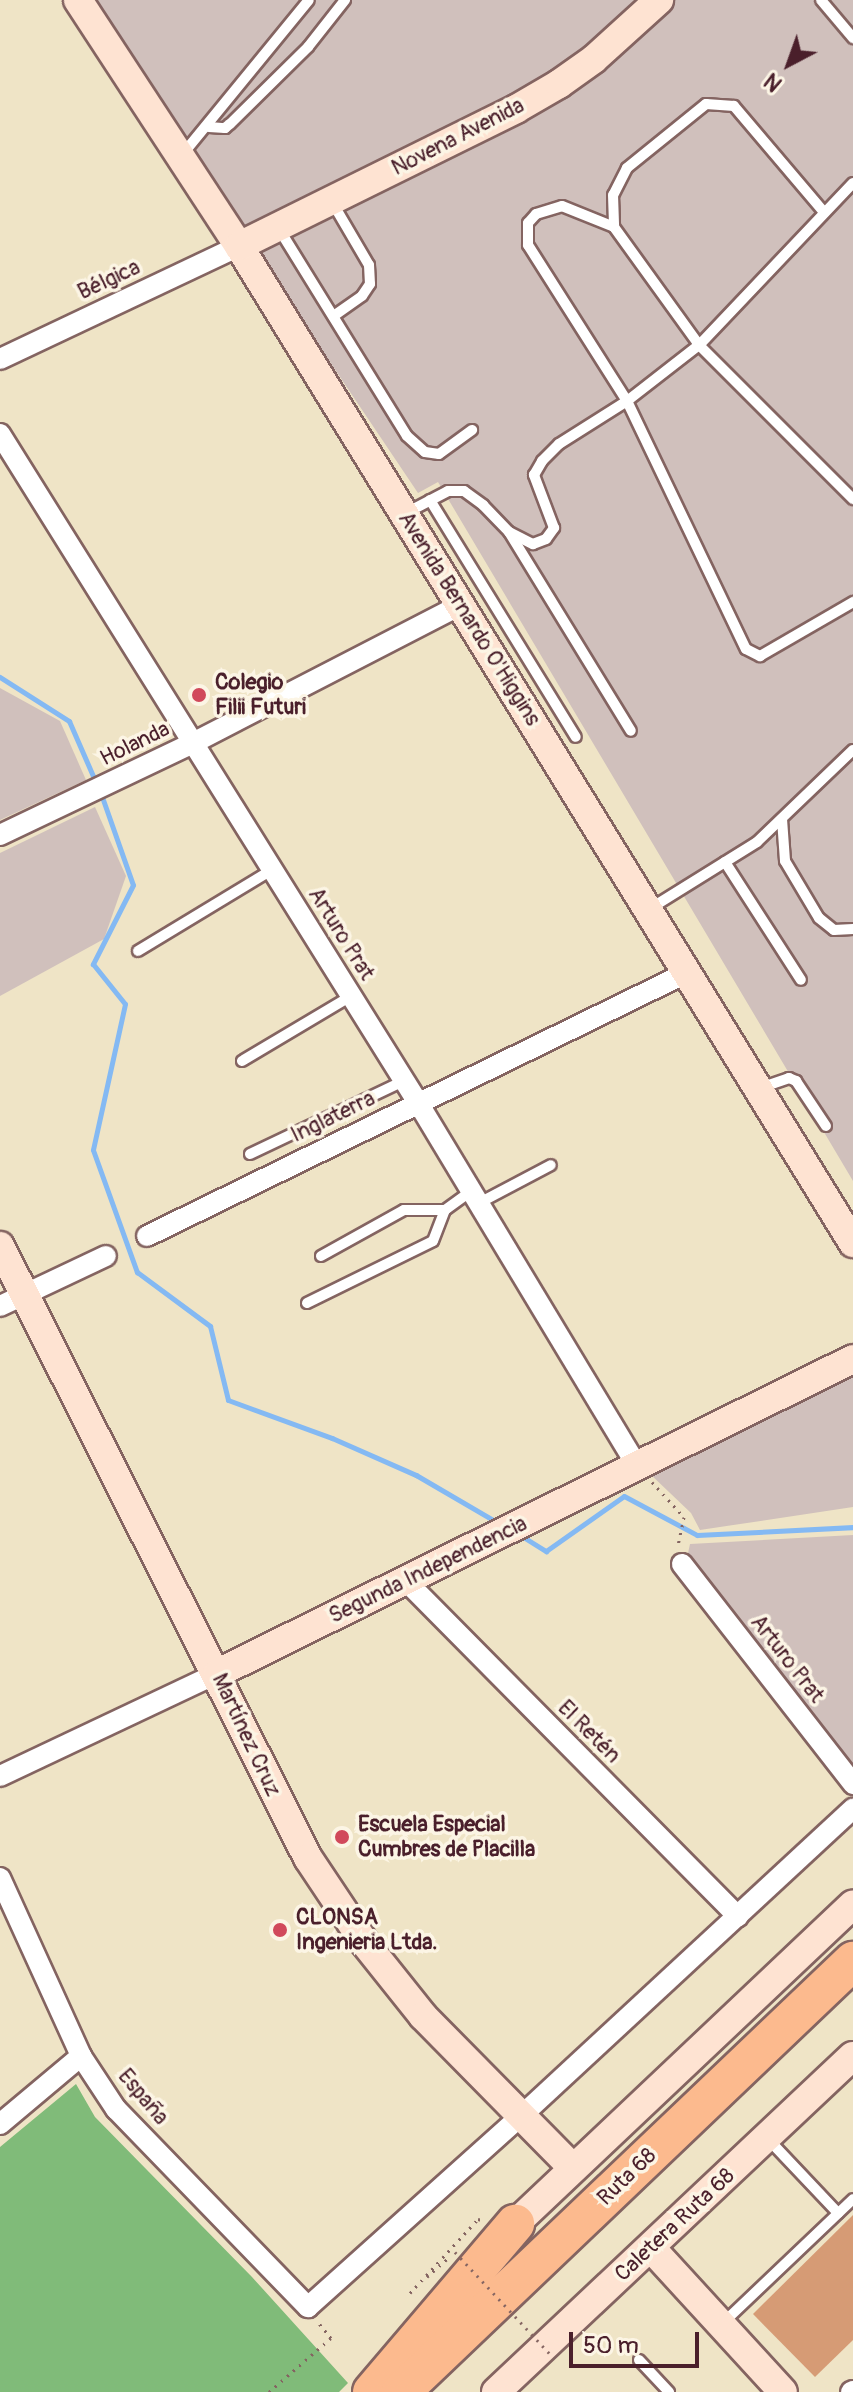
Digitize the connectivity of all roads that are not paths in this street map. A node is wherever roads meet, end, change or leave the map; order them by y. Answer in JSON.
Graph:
{"nodes":[{"id":1,"x":78,"y":0,"type":"edge"},
{"id":2,"x":309,"y":0,"type":"edge"},
{"id":3,"x":345,"y":0,"type":"edge"},
{"id":4,"x":659,"y":0,"type":"edge"},
{"id":5,"x":821,"y":0,"type":"edge"},
{"id":6,"x":853,"y":38,"type":"edge"},
{"id":7,"x":209,"y":127,"type":"junction"},
{"id":8,"x":180,"y":157,"type":"junction"},
{"id":9,"x":853,"y":183,"type":"edge"},
{"id":10,"x":331,"y":200,"type":"junction"},
{"id":11,"x":823,"y":211,"type":"junction"},
{"id":12,"x":278,"y":226,"type":"junction"},
{"id":13,"x":614,"y":227,"type":"junction"},
{"id":14,"x":239,"y":246,"type":"junction"},
{"id":15,"x":333,"y":316,"type":"junction"},
{"id":16,"x":699,"y":345,"type":"junction"},
{"id":17,"x":0,"y":359,"type":"edge"},
{"id":18,"x":627,"y":401,"type":"junction"},
{"id":19,"x":472,"y":430,"type":"dead end"},
{"id":20,"x":0,"y":434,"type":"edge"},
{"id":21,"x":853,"y":499,"type":"edge"},
{"id":22,"x":430,"y":500,"type":"junction"},
{"id":23,"x":404,"y":514,"type":"junction"},
{"id":24,"x":509,"y":532,"type":"junction"},
{"id":25,"x":853,"y":602,"type":"edge"},
{"id":26,"x":459,"y":606,"type":"junction"},
{"id":27,"x":631,"y":731,"type":"dead end"},
{"id":28,"x":576,"y":737,"type":"dead end"},
{"id":29,"x":193,"y":743,"type":"junction"},
{"id":30,"x":853,"y":750,"type":"edge"},
{"id":31,"x":782,"y":819,"type":"junction"},
{"id":32,"x":0,"y":835,"type":"edge"},
{"id":33,"x":725,"y":862,"type":"junction"},
{"id":34,"x":272,"y":870,"type":"junction"},
{"id":35,"x":649,"y":909,"type":"junction"},
{"id":36,"x":853,"y":929,"type":"edge"},
{"id":37,"x":138,"y":951,"type":"dead end"},
{"id":38,"x":688,"y":972,"type":"junction"},
{"id":39,"x":801,"y":980,"type":"dead end"},
{"id":40,"x":351,"y":996,"type":"junction"},
{"id":41,"x":242,"y":1061,"type":"dead end"},
{"id":42,"x":404,"y":1081,"type":"junction"},
{"id":43,"x":759,"y":1089,"type":"junction"},
{"id":44,"x":417,"y":1101,"type":"junction"},
{"id":45,"x":826,"y":1126,"type":"dead end"},
{"id":46,"x":250,"y":1154,"type":"dead end"},
{"id":47,"x":551,"y":1165,"type":"dead end"},
{"id":48,"x":475,"y":1197,"type":"junction"},
{"id":49,"x":445,"y":1210,"type":"junction"},
{"id":50,"x":147,"y":1236,"type":"dead end"},
{"id":51,"x":853,"y":1243,"type":"edge"},
{"id":52,"x":0,"y":1246,"type":"edge"},
{"id":53,"x":106,"y":1256,"type":"dead end"},
{"id":54,"x":321,"y":1256,"type":"dead end"},
{"id":55,"x":12,"y":1300,"type":"edge"},
{"id":56,"x":307,"y":1303,"type":"dead end"},
{"id":57,"x":853,"y":1359,"type":"edge"},
{"id":58,"x":636,"y":1464,"type":"junction"},
{"id":59,"x":680,"y":1555,"type":"road end"},
{"id":60,"x":406,"y":1581,"type":"junction"},
{"id":61,"x":218,"y":1673,"type":"junction"},
{"id":62,"x":0,"y":1776,"type":"edge"},
{"id":63,"x":853,"y":1784,"type":"edge"},
{"id":64,"x":853,"y":1809,"type":"edge"},
{"id":65,"x":0,"y":1878,"type":"edge"},
{"id":66,"x":853,"y":1904,"type":"edge"},
{"id":67,"x":738,"y":1916,"type":"junction"},
{"id":68,"x":853,"y":1961,"type":"edge"},
{"id":69,"x":853,"y":1998,"type":"edge"},
{"id":70,"x":81,"y":2056,"type":"junction"},
{"id":71,"x":853,"y":2056,"type":"edge"},
{"id":72,"x":520,"y":2117,"type":"junction"},
{"id":73,"x":0,"y":2124,"type":"edge"},
{"id":74,"x":767,"y":2138,"type":"junction"},
{"id":75,"x":573,"y":2168,"type":"junction"},
{"id":76,"x":853,"y":2199,"type":"edge"},
{"id":77,"x":838,"y":2213,"type":"junction"},
{"id":78,"x":515,"y":2224,"type":"joint"},
{"id":79,"x":651,"y":2248,"type":"junction"},
{"id":80,"x":721,"y":2325,"type":"junction"},
{"id":81,"x":639,"y":2360,"type":"dead end"},
{"id":82,"x":372,"y":2392,"type":"edge"},
{"id":83,"x":401,"y":2392,"type":"edge"},
{"id":84,"x":438,"y":2392,"type":"edge"},
{"id":85,"x":496,"y":2392,"type":"edge"},
{"id":86,"x":669,"y":2392,"type":"edge"},
{"id":87,"x":783,"y":2392,"type":"edge"}],
"edges":[{"from":1,"to":8,"type":"street","name":"Avenida Bernardo O'Higgins"},
{"from":2,"to":7,"type":"lane"},
{"from":3,"to":7,"type":"lane"},
{"from":4,"to":10,"type":"street","name":"Novena Avenida"},
{"from":5,"to":6,"type":"lane"},
{"from":7,"to":8,"type":"lane"},
{"from":8,"to":14,"type":"street","name":"Avenida Bernardo O'Higgins"},
{"from":9,"to":11,"type":"lane"},
{"from":10,"to":12,"type":"street","name":"Novena Avenida"},
{"from":10,"to":15,"type":"lane"},
{"from":11,"to":13,"type":"lane"},
{"from":11,"to":16,"type":"lane"},
{"from":12,"to":14,"type":"street","name":"Novena Avenida"},
{"from":12,"to":15,"type":"lane"},
{"from":13,"to":16,"type":"lane"},
{"from":13,"to":18,"type":"lane"},
{"from":14,"to":17,"type":"street","name":"Bélgica"},
{"from":14,"to":23,"type":"street","name":"Avenida Bernardo O'Higgins"},
{"from":15,"to":19,"type":"lane"},
{"from":16,"to":18,"type":"lane"},
{"from":16,"to":21,"type":"lane"},
{"from":18,"to":24,"type":"lane"},
{"from":18,"to":25,"type":"lane"},
{"from":20,"to":29,"type":"street","name":"Arturo Prat"},
{"from":22,"to":23,"type":"lane"},
{"from":22,"to":24,"type":"lane"},
{"from":22,"to":28,"type":"lane"},
{"from":23,"to":26,"type":"street","name":"Avenida Bernardo O'Higgins"},
{"from":24,"to":27,"type":"lane"},
{"from":26,"to":29,"type":"street","name":"Holanda"},
{"from":26,"to":35,"type":"street","name":"Avenida Bernardo O'Higgins"},
{"from":29,"to":32,"type":"street","name":"Holanda"},
{"from":29,"to":34,"type":"street","name":"Arturo Prat"},
{"from":30,"to":31,"type":"lane"},
{"from":31,"to":33,"type":"lane"},
{"from":31,"to":36,"type":"lane"},
{"from":33,"to":35,"type":"lane"},
{"from":33,"to":39,"type":"lane"},
{"from":34,"to":37,"type":"lane"},
{"from":34,"to":40,"type":"street","name":"Arturo Prat"},
{"from":35,"to":38,"type":"street","name":"Avenida Bernardo O'Higgins"},
{"from":38,"to":43,"type":"street","name":"Avenida Bernardo O'Higgins"},
{"from":38,"to":44,"type":"street","name":"Inglaterra"},
{"from":40,"to":41,"type":"lane"},
{"from":40,"to":42,"type":"street","name":"Arturo Prat"},
{"from":42,"to":44,"type":"street","name":"Arturo Prat"},
{"from":42,"to":46,"type":"lane"},
{"from":43,"to":45,"type":"lane"},
{"from":43,"to":51,"type":"street","name":"Avenida Bernardo O'Higgins"},
{"from":44,"to":48,"type":"street","name":"Arturo Prat"},
{"from":44,"to":50,"type":"street","name":"Inglaterra"},
{"from":47,"to":48,"type":"lane"},
{"from":48,"to":49,"type":"lane"},
{"from":48,"to":58,"type":"street","name":"Arturo Prat"},
{"from":49,"to":54,"type":"lane"},
{"from":49,"to":56,"type":"lane"},
{"from":52,"to":55,"type":"street","name":"Martínez Cruz"},
{"from":53,"to":55,"type":"street"},
{"from":55,"to":61,"type":"street","name":"Martínez Cruz"},
{"from":57,"to":58,"type":"street","name":"Segunda Independencia"},
{"from":58,"to":60,"type":"street","name":"Segunda Independencia"},
{"from":59,"to":63,"type":"street","name":"Arturo Prat"},
{"from":60,"to":61,"type":"street","name":"Segunda Independencia"},
{"from":60,"to":67,"type":"street","name":"El Retén"},
{"from":61,"to":62,"type":"street","name":"Segunda Independencia"},
{"from":61,"to":72,"type":"street","name":"Martínez Cruz"},
{"from":64,"to":67,"type":"street"},
{"from":65,"to":70,"type":"street","name":"España"},
{"from":66,"to":75,"type":"street"},
{"from":67,"to":72,"type":"street"},
{"from":68,"to":83,"type":"highway","name":"Ruta 68"},
{"from":69,"to":84,"type":"highway","name":"Ruta 68"},
{"from":70,"to":72,"type":"street","name":"España"},
{"from":70,"to":73,"type":"street"},
{"from":71,"to":74,"type":"street","name":"Caletera Ruta 68"},
{"from":72,"to":75,"type":"street","name":"Martínez Cruz"},
{"from":74,"to":77,"type":"lane"},
{"from":74,"to":79,"type":"street","name":"Caletera Ruta 68"},
{"from":75,"to":78,"type":"street"},
{"from":76,"to":77,"type":"lane"},
{"from":77,"to":80,"type":"lane"},
{"from":78,"to":82,"type":"highway"},
{"from":79,"to":80,"type":"street"},
{"from":79,"to":85,"type":"street","name":"Caletera Ruta 68"},
{"from":80,"to":87,"type":"street"},
{"from":81,"to":86,"type":"lane"}]}
